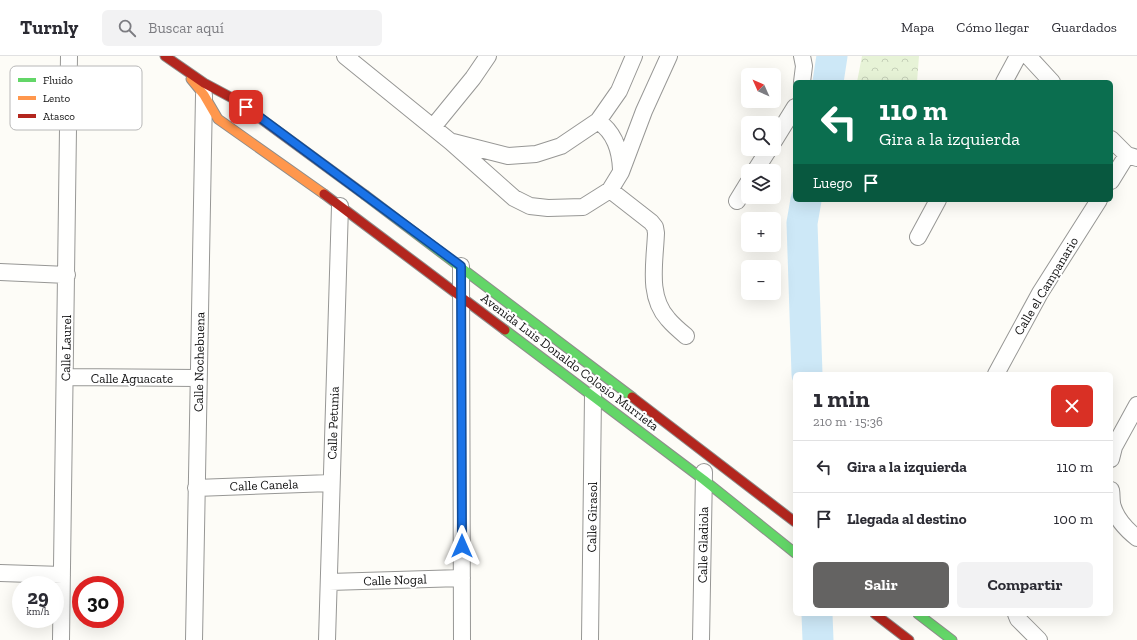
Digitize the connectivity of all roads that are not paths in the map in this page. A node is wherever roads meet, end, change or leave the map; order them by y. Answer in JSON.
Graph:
{"nodes":[{"id":1,"x":69,"y":56,"type":"edge"},
{"id":2,"x":165,"y":56,"type":"edge"},
{"id":3,"x":345,"y":56,"type":"edge"},
{"id":4,"x":488,"y":56,"type":"edge"},
{"id":5,"x":634,"y":56,"type":"edge"},
{"id":6,"x":670,"y":56,"type":"edge"},
{"id":7,"x":802,"y":56,"type":"edge"},
{"id":8,"x":1018,"y":56,"type":"edge"},
{"id":9,"x":1028,"y":56,"type":"edge"},
{"id":10,"x":69,"y":66,"type":"edge"},
{"id":11,"x":802,"y":80,"type":"edge"},
{"id":12,"x":1005,"y":80,"type":"edge"},
{"id":13,"x":1050,"y":80,"type":"edge"},
{"id":14,"x":204,"y":89,"type":"junction"},
{"id":15,"x":793,"y":110,"type":"edge"},
{"id":16,"x":598,"y":121,"type":"junction"},
{"id":17,"x":433,"y":127,"type":"junction"},
{"id":18,"x":68,"y":130,"type":"edge"},
{"id":19,"x":781,"y":130,"type":"edge"},
{"id":20,"x":1113,"y":141,"type":"edge"},
{"id":21,"x":451,"y":142,"type":"junction"},
{"id":22,"x":1132,"y":157,"type":"edge"},
{"id":23,"x":621,"y":172,"type":"junction"},
{"id":24,"x":1113,"y":179,"type":"edge"},
{"id":25,"x":610,"y":190,"type":"junction"},
{"id":26,"x":741,"y":194,"type":"edge"},
{"id":27,"x":737,"y":200,"type":"dead end"},
{"id":28,"x":937,"y":202,"type":"edge"},
{"id":29,"x":1098,"y":202,"type":"edge"},
{"id":30,"x":340,"y":206,"type":"junction"},
{"id":31,"x":918,"y":237,"type":"dead end"},
{"id":32,"x":461,"y":266,"type":"junction"},
{"id":33,"x":0,"y":272,"type":"edge"},
{"id":34,"x":67,"y":275,"type":"junction"},
{"id":35,"x":460,"y":295,"type":"junction"},
{"id":36,"x":686,"y":336,"type":"dead end"},
{"id":37,"x":997,"y":372,"type":"edge"},
{"id":38,"x":66,"y":377,"type":"junction"},
{"id":39,"x":198,"y":378,"type":"junction"},
{"id":40,"x":593,"y":395,"type":"junction"},
{"id":41,"x":1137,"y":405,"type":"edge"},
{"id":42,"x":704,"y":451,"type":"junction"},
{"id":43,"x":1113,"y":451,"type":"edge"},
{"id":44,"x":704,"y":480,"type":"junction"},
{"id":45,"x":331,"y":483,"type":"junction"},
{"id":46,"x":196,"y":488,"type":"junction"},
{"id":47,"x":1113,"y":507,"type":"edge"},
{"id":48,"x":788,"y":523,"type":"edge"},
{"id":49,"x":1137,"y":538,"type":"edge"},
{"id":50,"x":778,"y":540,"type":"junction"},
{"id":51,"x":793,"y":551,"type":"edge"},
{"id":52,"x":0,"y":573,"type":"edge"},
{"id":53,"x":62,"y":575,"type":"junction"},
{"id":54,"x":462,"y":578,"type":"junction"},
{"id":55,"x":329,"y":582,"type":"junction"},
{"id":56,"x":878,"y":616,"type":"edge"},
{"id":57,"x":921,"y":616,"type":"edge"},
{"id":58,"x":1017,"y":616,"type":"edge"},
{"id":59,"x":61,"y":640,"type":"edge"},
{"id":60,"x":194,"y":640,"type":"edge"},
{"id":61,"x":327,"y":640,"type":"edge"},
{"id":62,"x":462,"y":640,"type":"edge"},
{"id":63,"x":590,"y":640,"type":"edge"},
{"id":64,"x":701,"y":640,"type":"edge"},
{"id":65,"x":909,"y":640,"type":"edge"},
{"id":66,"x":952,"y":640,"type":"edge"},
{"id":67,"x":1039,"y":640,"type":"edge"}],
"edges":[{"from":1,"to":10,"type":"street","name":"Calle Laurel"},
{"from":2,"to":14,"type":"street","name":"Avenida Luis Donaldo Colosio Murrieta"},
{"from":3,"to":17,"type":"street"},
{"from":4,"to":17,"type":"street"},
{"from":5,"to":16,"type":"street"},
{"from":6,"to":23,"type":"street"},
{"from":7,"to":11,"type":"street"},
{"from":8,"to":12,"type":"street"},
{"from":9,"to":13,"type":"street"},
{"from":14,"to":30,"type":"street","name":"Avenida Luis Donaldo Colosio Murrieta"},
{"from":14,"to":32,"type":"street","name":"Avenida Luis Donaldo Colosio Murrieta"},
{"from":14,"to":39,"type":"street","name":"Calle Nochebuena"},
{"from":15,"to":19,"type":"street"},
{"from":16,"to":21,"type":"street"},
{"from":16,"to":23,"type":"street"},
{"from":17,"to":21,"type":"street"},
{"from":18,"to":34,"type":"street","name":"Calle Laurel"},
{"from":20,"to":22,"type":"street"},
{"from":21,"to":25,"type":"street"},
{"from":22,"to":24,"type":"street"},
{"from":23,"to":25,"type":"street"},
{"from":25,"to":36,"type":"street"},
{"from":26,"to":27,"type":"street"},
{"from":28,"to":31,"type":"street"},
{"from":29,"to":37,"type":"street","name":"Calle el Campanario"},
{"from":30,"to":35,"type":"street","name":"Avenida Luis Donaldo Colosio Murrieta"},
{"from":30,"to":45,"type":"street","name":"Calle Petunia"},
{"from":32,"to":35,"type":"street"},
{"from":32,"to":42,"type":"street","name":"Avenida Luis Donaldo Colosio Murrieta"},
{"from":33,"to":34,"type":"street"},
{"from":34,"to":38,"type":"street","name":"Calle Laurel"},
{"from":35,"to":40,"type":"street","name":"Avenida Luis Donaldo Colosio Murrieta"},
{"from":35,"to":54,"type":"street"},
{"from":38,"to":39,"type":"street","name":"Calle Aguacate"},
{"from":38,"to":53,"type":"street","name":"Calle Laurel"},
{"from":39,"to":46,"type":"street","name":"Calle Nochebuena"},
{"from":40,"to":44,"type":"street","name":"Avenida Luis Donaldo Colosio Murrieta"},
{"from":40,"to":63,"type":"street","name":"Calle Girasol"},
{"from":41,"to":43,"type":"street"},
{"from":42,"to":44,"type":"street","name":"Calle Gladiola"},
{"from":42,"to":48,"type":"street","name":"Avenida Luis Donaldo Colosio Murrieta"},
{"from":44,"to":50,"type":"street","name":"Avenida Luis Donaldo Colosio Murrieta"},
{"from":44,"to":64,"type":"street","name":"Calle Gladiola"},
{"from":45,"to":46,"type":"street","name":"Calle Canela"},
{"from":45,"to":55,"type":"street","name":"Calle Petunia"},
{"from":46,"to":60,"type":"street","name":"Calle Nochebuena"},
{"from":47,"to":49,"type":"street"},
{"from":48,"to":50,"type":"street"},
{"from":50,"to":51,"type":"street","name":"Avenida Luis Donaldo Colosio Murrieta"},
{"from":52,"to":53,"type":"street"},
{"from":53,"to":59,"type":"street","name":"Calle Laurel"},
{"from":54,"to":55,"type":"street","name":"Calle Nogal"},
{"from":54,"to":62,"type":"street"},
{"from":55,"to":61,"type":"street","name":"Calle Petunia"},
{"from":56,"to":65,"type":"street"},
{"from":57,"to":66,"type":"street"},
{"from":58,"to":67,"type":"street"}]}
